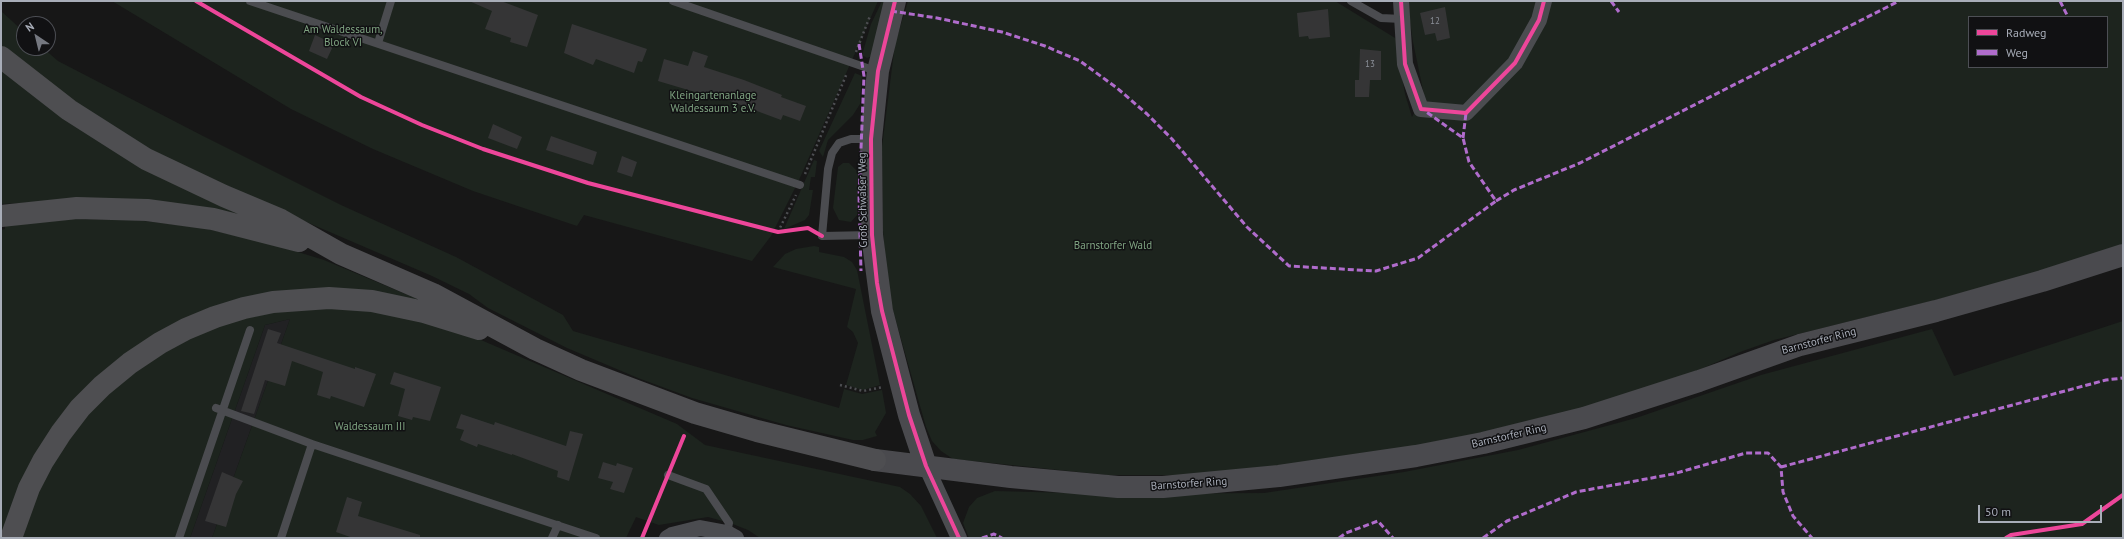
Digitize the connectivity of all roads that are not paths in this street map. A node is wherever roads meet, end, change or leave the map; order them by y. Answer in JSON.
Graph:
{"nodes":[{"id":1,"x":250,"y":1,"type":"edge"},
{"id":2,"x":391,"y":1,"type":"edge"},
{"id":3,"x":673,"y":1,"type":"edge"},
{"id":4,"x":895,"y":1,"type":"edge"},
{"id":5,"x":1351,"y":1,"type":"edge"},
{"id":6,"x":1401,"y":1,"type":"edge"},
{"id":7,"x":1544,"y":1,"type":"edge"},
{"id":8,"x":1402,"y":19,"type":"junction"},
{"id":9,"x":378,"y":43,"type":"junction"},
{"id":10,"x":1,"y":58,"type":"edge"},
{"id":11,"x":878,"y":71,"type":"junction"},
{"id":12,"x":871,"y":139,"type":"junction"},
{"id":13,"x":800,"y":185,"type":"road end"},
{"id":14,"x":2,"y":216,"type":"edge"},
{"id":15,"x":872,"y":235,"type":"junction"},
{"id":16,"x":341,"y":254,"type":"junction"},
{"id":17,"x":2123,"y":255,"type":"edge"},
{"id":18,"x":250,"y":330,"type":"dead end"},
{"id":19,"x":535,"y":349,"type":"junction"},
{"id":20,"x":220,"y":409,"type":"junction"},
{"id":21,"x":312,"y":444,"type":"junction"},
{"id":22,"x":875,"y":460,"type":"joint"},
{"id":23,"x":926,"y":466,"type":"junction"},
{"id":24,"x":668,"y":475,"type":"dead end"},
{"id":25,"x":558,"y":525,"type":"junction"},
{"id":26,"x":732,"y":536,"type":"edge"},
{"id":27,"x":11,"y":538,"type":"edge"},
{"id":28,"x":179,"y":538,"type":"edge"},
{"id":29,"x":281,"y":538,"type":"edge"},
{"id":30,"x":552,"y":538,"type":"edge"},
{"id":31,"x":596,"y":538,"type":"edge"},
{"id":32,"x":667,"y":538,"type":"edge"},
{"id":33,"x":959,"y":538,"type":"edge"}],
"edges":[{"from":1,"to":9,"type":"lane"},
{"from":2,"to":9,"type":"lane"},
{"from":3,"to":11,"type":"lane"},
{"from":4,"to":11,"type":"main road","name":"Groß Schwaßer Weg"},
{"from":5,"to":8,"type":"lane"},
{"from":6,"to":8,"type":"street"},
{"from":7,"to":8,"type":"street"},
{"from":9,"to":13,"type":"lane"},
{"from":10,"to":16,"type":"highway"},
{"from":11,"to":12,"type":"main road","name":"Groß Schwaßer Weg"},
{"from":12,"to":15,"type":"main road","name":"Groß Schwaßer Weg"},
{"from":12,"to":15,"type":"lane"},
{"from":14,"to":16,"type":"highway"},
{"from":15,"to":23,"type":"main road","name":"Groß Schwaßer Weg"},
{"from":16,"to":19,"type":"highway"},
{"from":17,"to":23,"type":"main road","name":"Barnstorfer Ring"},
{"from":18,"to":20,"type":"lane"},
{"from":19,"to":22,"type":"highway"},
{"from":19,"to":27,"type":"highway"},
{"from":20,"to":21,"type":"lane"},
{"from":20,"to":28,"type":"lane"},
{"from":21,"to":25,"type":"lane"},
{"from":21,"to":29,"type":"lane"},
{"from":22,"to":23,"type":"main road","name":"Barnstorfer Ring"},
{"from":23,"to":33,"type":"street"},
{"from":24,"to":26,"type":"lane"},
{"from":25,"to":30,"type":"lane"},
{"from":25,"to":31,"type":"lane"},
{"from":26,"to":32,"type":"street"}]}
